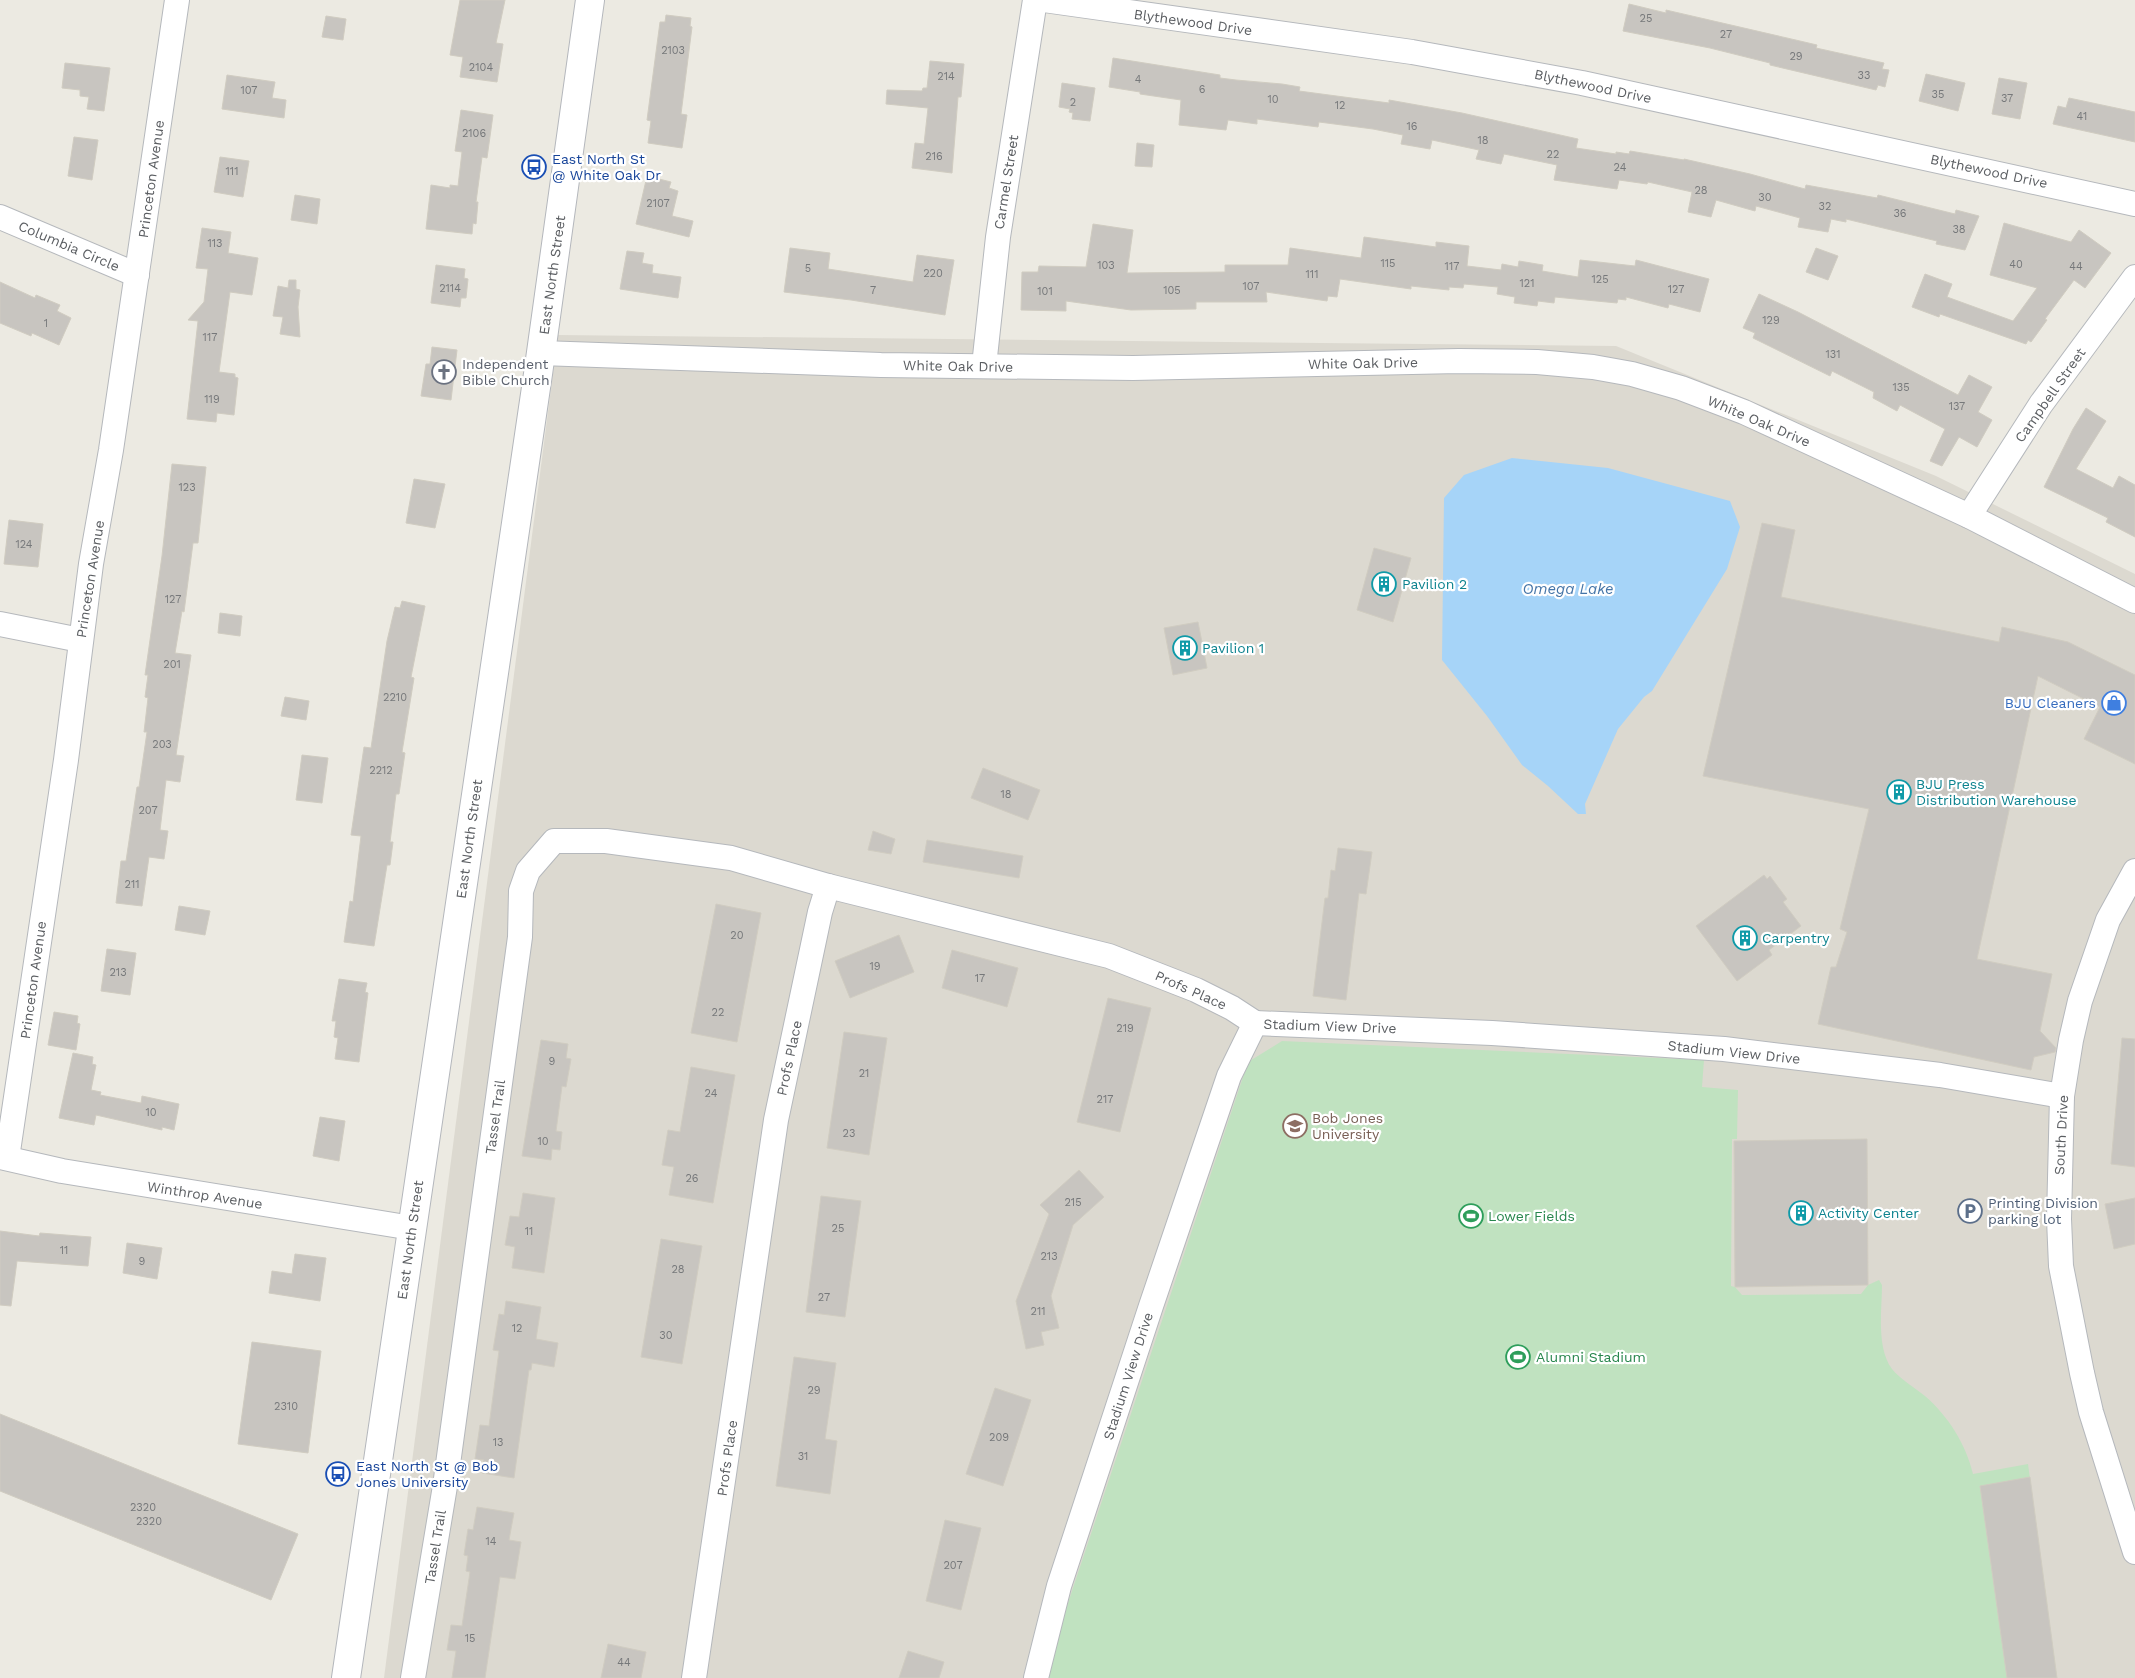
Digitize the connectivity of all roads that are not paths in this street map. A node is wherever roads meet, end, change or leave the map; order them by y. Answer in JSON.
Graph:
{"nodes":[{"id":1,"x":177,"y":0,"type":"edge"},
{"id":2,"x":590,"y":0,"type":"edge"},
{"id":3,"x":1034,"y":0,"type":"edge"},
{"id":4,"x":1044,"y":0,"type":"edge"},
{"id":5,"x":2135,"y":204,"type":"edge"},
{"id":6,"x":0,"y":216,"type":"edge"},
{"id":7,"x":137,"y":275,"type":"junction"},
{"id":8,"x":2135,"y":276,"type":"edge"},
{"id":9,"x":541,"y":353,"type":"junction"},
{"id":10,"x":984,"y":366,"type":"junction"},
{"id":11,"x":1969,"y":516,"type":"junction"},
{"id":12,"x":2135,"y":601,"type":"edge"},
{"id":13,"x":0,"y":624,"type":"edge"},
{"id":14,"x":80,"y":640,"type":"junction"},
{"id":15,"x":2135,"y":871,"type":"edge"},
{"id":16,"x":828,"y":886,"type":"junction"},
{"id":17,"x":1256,"y":1023,"type":"junction"},
{"id":18,"x":2062,"y":1096,"type":"junction"},
{"id":19,"x":4,"y":1158,"type":"edge"},
{"id":20,"x":412,"y":1228,"type":"junction"},
{"id":21,"x":2135,"y":1552,"type":"edge"},
{"id":22,"x":346,"y":1678,"type":"edge"},
{"id":23,"x":413,"y":1678,"type":"edge"},
{"id":24,"x":694,"y":1678,"type":"edge"},
{"id":25,"x":1036,"y":1678,"type":"edge"}],
"edges":[{"from":1,"to":7,"type":"street","name":"Princeton Avenue"},
{"from":2,"to":9,"type":"main road","name":"East North Street"},
{"from":3,"to":10,"type":"street","name":"Carmel Street"},
{"from":4,"to":5,"type":"street","name":"Blythewood Drive"},
{"from":6,"to":7,"type":"street","name":"Columbia Circle"},
{"from":7,"to":14,"type":"street","name":"Princeton Avenue"},
{"from":8,"to":11,"type":"street","name":"Campbell Street"},
{"from":9,"to":10,"type":"street","name":"White Oak Drive"},
{"from":9,"to":20,"type":"main road","name":"East North Street"},
{"from":10,"to":11,"type":"street","name":"White Oak Drive"},
{"from":11,"to":12,"type":"street","name":"White Oak Drive"},
{"from":13,"to":14,"type":"street"},
{"from":14,"to":19,"type":"street","name":"Princeton Avenue"},
{"from":15,"to":18,"type":"street","name":"South Drive"},
{"from":16,"to":17,"type":"street","name":"Profs Place"},
{"from":16,"to":23,"type":"street","name":"Tassel Trail"},
{"from":16,"to":24,"type":"street","name":"Profs Place"},
{"from":17,"to":18,"type":"street","name":"Stadium View Drive"},
{"from":17,"to":25,"type":"street","name":"Stadium View Drive"},
{"from":18,"to":21,"type":"street","name":"South Drive"},
{"from":19,"to":20,"type":"street","name":"Winthrop Avenue"},
{"from":20,"to":22,"type":"main road","name":"East North Street"}]}
